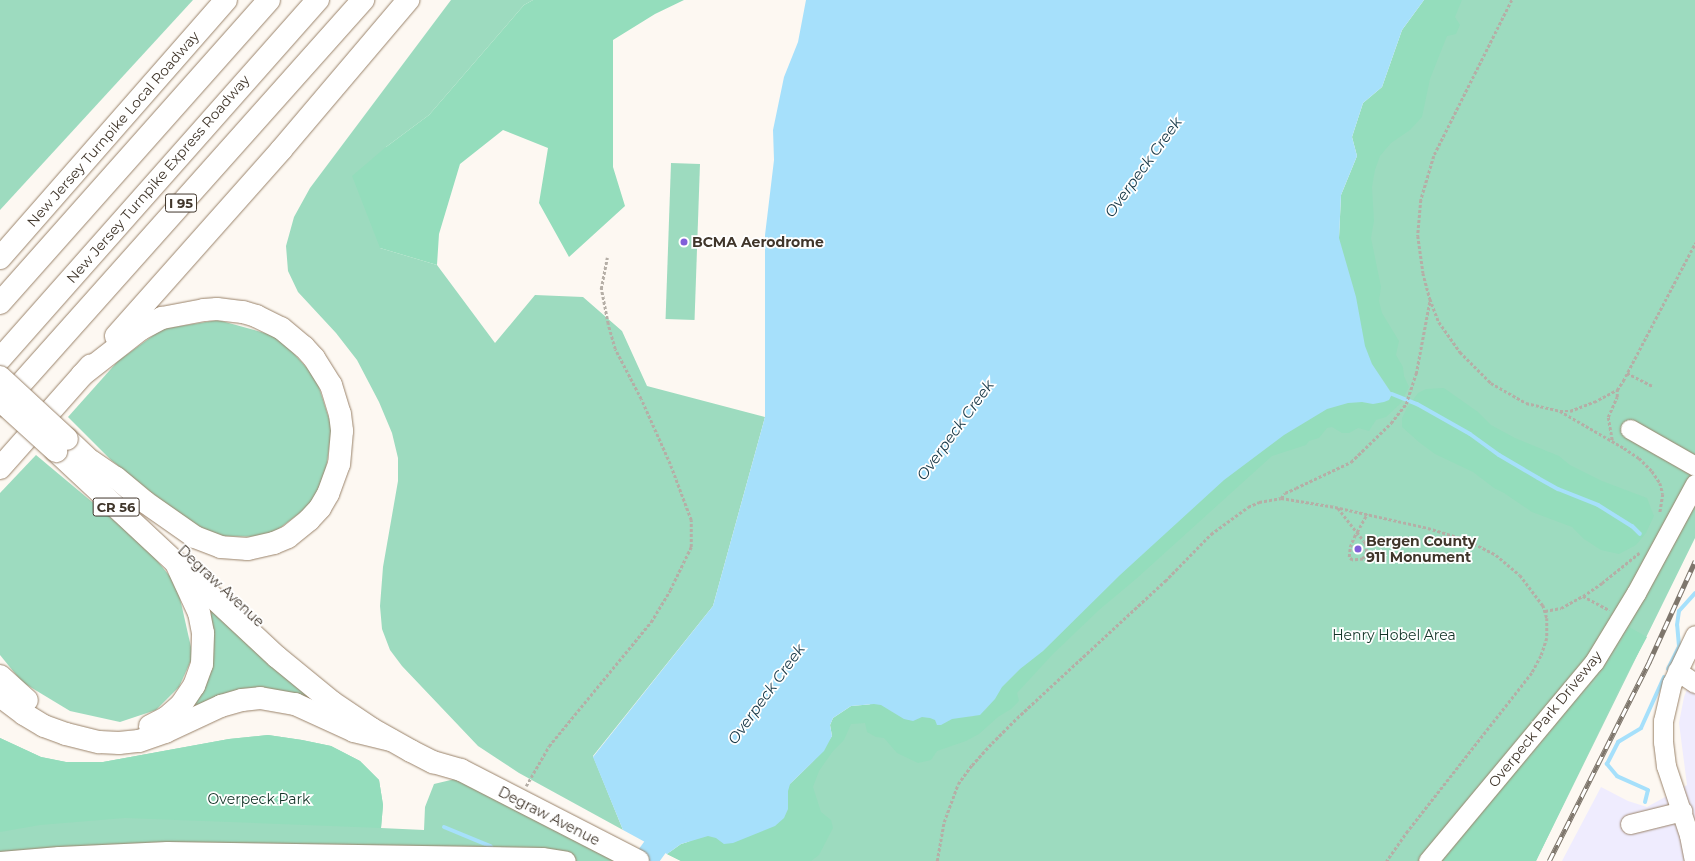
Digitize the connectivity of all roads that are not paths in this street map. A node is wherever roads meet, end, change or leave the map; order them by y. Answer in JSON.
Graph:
{"nodes":[{"id":1,"x":226,"y":0,"type":"edge"},
{"id":2,"x":268,"y":0,"type":"edge"},
{"id":3,"x":318,"y":0,"type":"edge"},
{"id":4,"x":363,"y":0,"type":"edge"},
{"id":5,"x":408,"y":0,"type":"edge"},
{"id":6,"x":0,"y":258,"type":"edge"},
{"id":7,"x":0,"y":303,"type":"edge"},
{"id":8,"x":0,"y":359,"type":"edge"},
{"id":9,"x":82,"y":375,"type":"junction"},
{"id":10,"x":0,"y":377,"type":"edge"},
{"id":11,"x":0,"y":400,"type":"edge"},
{"id":12,"x":0,"y":408,"type":"edge"},
{"id":13,"x":1630,"y":429,"type":"dead end"},
{"id":14,"x":61,"y":445,"type":"junction"},
{"id":15,"x":91,"y":461,"type":"junction"},
{"id":16,"x":1695,"y":466,"type":"edge"},
{"id":17,"x":0,"y":468,"type":"edge"},
{"id":18,"x":1695,"y":484,"type":"edge"},
{"id":19,"x":176,"y":563,"type":"junction"},
{"id":20,"x":1695,"y":635,"type":"edge"},
{"id":21,"x":1677,"y":671,"type":"junction"},
{"id":22,"x":0,"y":676,"type":"edge"},
{"id":23,"x":1695,"y":683,"type":"edge"},
{"id":24,"x":0,"y":696,"type":"edge"},
{"id":25,"x":391,"y":740,"type":"junction"},
{"id":26,"x":461,"y":770,"type":"junction"},
{"id":27,"x":1682,"y":811,"type":"junction"},
{"id":28,"x":1630,"y":824,"type":"dead end"},
{"id":29,"x":1694,"y":860,"type":"edge"},
{"id":30,"x":0,"y":861,"type":"edge"},
{"id":31,"x":566,"y":861,"type":"edge"},
{"id":32,"x":638,"y":861,"type":"edge"},
{"id":33,"x":1428,"y":861,"type":"edge"}],
"edges":[{"from":1,"to":6,"type":"main road","name":"New Jersey Turnpike Local Roadway"},
{"from":2,"to":7,"type":"main road"},
{"from":3,"to":8,"type":"main road","name":"New Jersey Turnpike Express Roadway","number":"I 95"},
{"from":4,"to":12,"type":"main road","number":"I 95"},
{"from":5,"to":9,"type":"main road"},
{"from":9,"to":15,"type":"main road"},
{"from":9,"to":17,"type":"main road"},
{"from":10,"to":14,"type":"main road","name":"Degraw Avenue","number":"CR 56","bridge":true},
{"from":11,"to":14,"type":"main road","name":"Degraw Avenue","number":"CR 56","bridge":true},
{"from":13,"to":16,"type":"street"},
{"from":14,"to":15,"type":"main road","name":"Degraw Avenue","number":"CR 56"},
{"from":14,"to":19,"type":"main road","name":"Degraw Avenue","number":"CR 56"},
{"from":15,"to":26,"type":"main road","name":"Degraw Avenue","number":"CR 56"},
{"from":18,"to":33,"type":"street","name":"Overpeck Park Driveway"},
{"from":19,"to":22,"type":"main road"},
{"from":19,"to":25,"type":"main road","name":"Degraw Avenue","number":"CR 56"},
{"from":20,"to":21,"type":"street"},
{"from":21,"to":23,"type":"street"},
{"from":21,"to":27,"type":"street"},
{"from":24,"to":25,"type":"main road"},
{"from":25,"to":26,"type":"main road","name":"Degraw Avenue","number":"CR 56"},
{"from":26,"to":32,"type":"main road","name":"Degraw Avenue","number":"CR 56"},
{"from":27,"to":28,"type":"street"},
{"from":27,"to":29,"type":"street"},
{"from":30,"to":31,"type":"street"}]}
